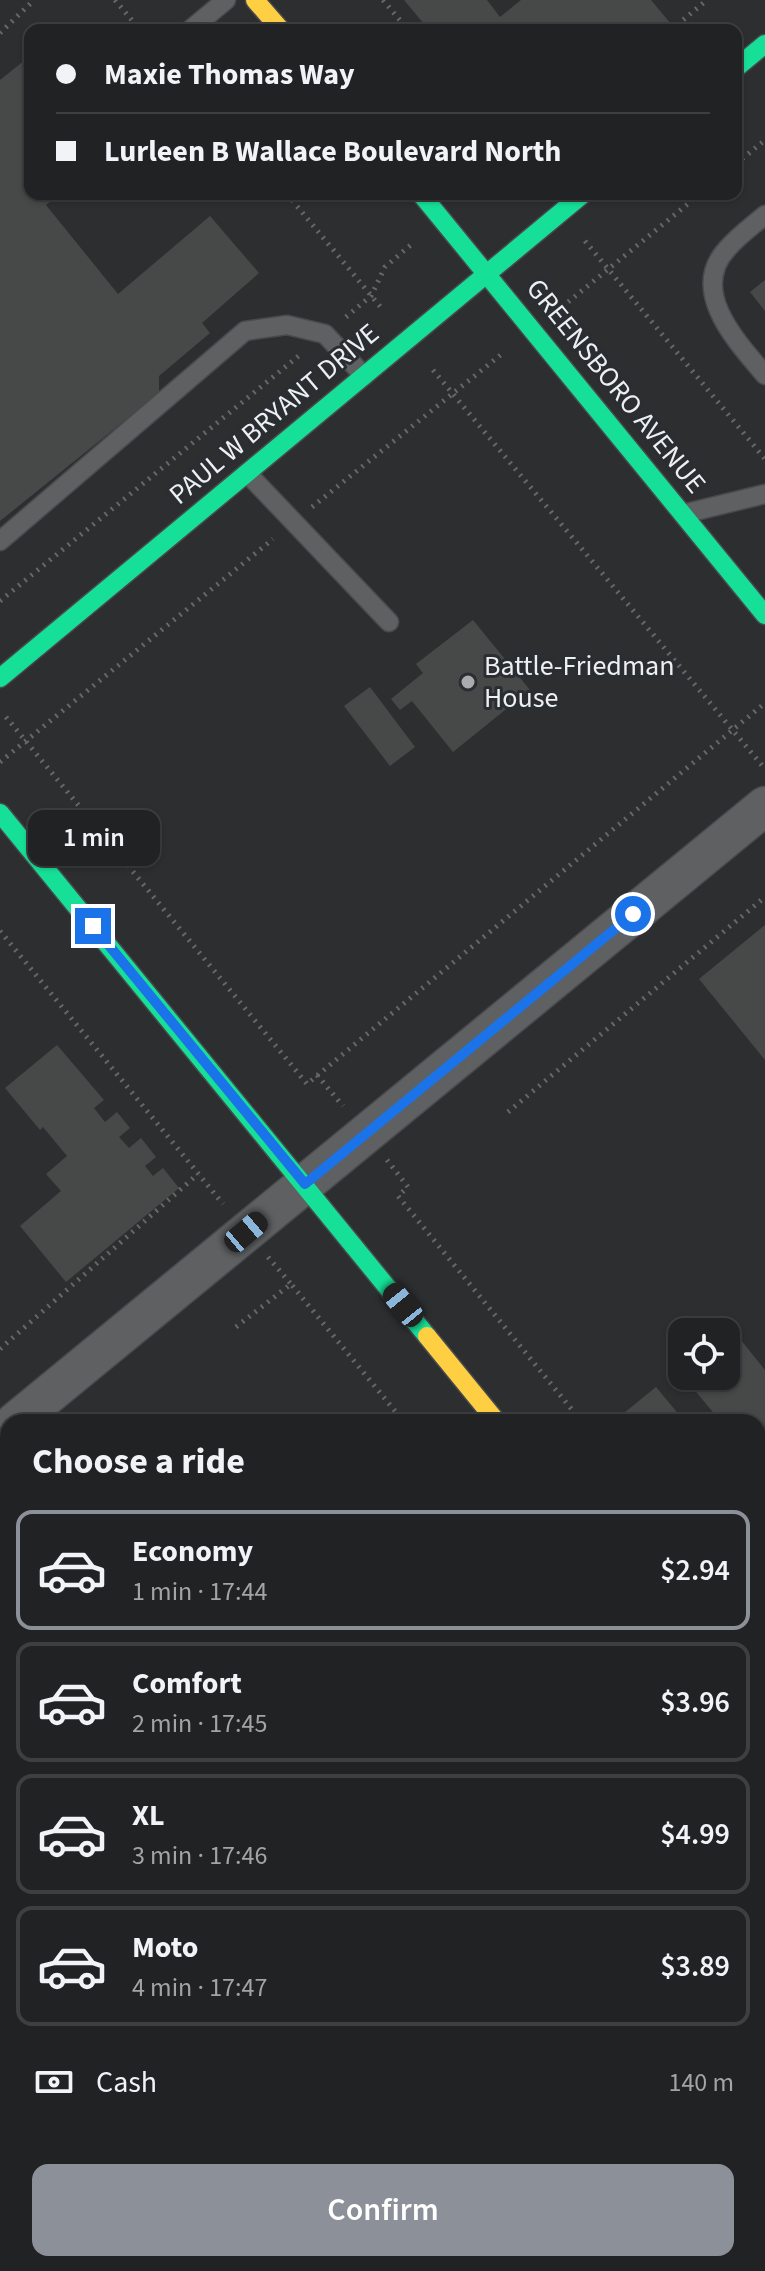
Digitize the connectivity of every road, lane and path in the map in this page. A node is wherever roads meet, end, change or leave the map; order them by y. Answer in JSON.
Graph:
{"nodes":[{"id":1,"x":34,"y":0,"type":"edge"},
{"id":2,"x":115,"y":0,"type":"edge"},
{"id":3,"x":226,"y":0,"type":"edge"},
{"id":4,"x":255,"y":0,"type":"edge"},
{"id":5,"x":383,"y":0,"type":"edge"},
{"id":6,"x":707,"y":0,"type":"edge"},
{"id":7,"x":135,"y":24,"type":"edge"},
{"id":8,"x":197,"y":24,"type":"edge"},
{"id":9,"x":276,"y":24,"type":"edge"},
{"id":10,"x":403,"y":24,"type":"edge"},
{"id":11,"x":678,"y":24,"type":"edge"},
{"id":12,"x":0,"y":33,"type":"edge"},
{"id":13,"x":764,"y":49,"type":"edge"},
{"id":14,"x":742,"y":64,"type":"edge"},
{"id":15,"x":765,"y":140,"type":"edge"},
{"id":16,"x":742,"y":159,"type":"edge"},
{"id":17,"x":292,"y":200,"type":"edge"},
{"id":18,"x":426,"y":200,"type":"edge"},
{"id":19,"x":576,"y":200,"type":"edge"},
{"id":20,"x":693,"y":200,"type":"edge"},
{"id":21,"x":561,"y":212,"type":"junction"},
{"id":22,"x":765,"y":215,"type":"edge"},
{"id":23,"x":443,"y":219,"type":"junction"},
{"id":24,"x":609,"y":270,"type":"junction"},
{"id":25,"x":488,"y":273,"type":"junction"},
{"id":26,"x":371,"y":296,"type":"junction"},
{"id":27,"x":533,"y":329,"type":"junction"},
{"id":28,"x":325,"y":334,"type":"junction"},
{"id":29,"x":408,"y":339,"type":"junction"},
{"id":30,"x":765,"y":375,"type":"edge"},
{"id":31,"x":364,"y":376,"type":"junction"},
{"id":32,"x":452,"y":393,"type":"junction"},
{"id":33,"x":765,"y":459,"type":"edge"},
{"id":34,"x":247,"y":473,"type":"junction"},
{"id":35,"x":765,"y":494,"type":"edge"},
{"id":36,"x":683,"y":514,"type":"junction"},
{"id":37,"x":295,"y":522,"type":"junction"},
{"id":38,"x":0,"y":541,"type":"edge"},
{"id":39,"x":0,"y":601,"type":"edge"},
{"id":40,"x":765,"y":615,"type":"edge"},
{"id":41,"x":389,"y":622,"type":"dead end"},
{"id":42,"x":0,"y":678,"type":"edge"},
{"id":43,"x":765,"y":703,"type":"edge"},
{"id":44,"x":0,"y":710,"type":"edge"},
{"id":45,"x":732,"y":729,"type":"junction"},
{"id":46,"x":26,"y":741,"type":"junction"},
{"id":47,"x":0,"y":762,"type":"edge"},
{"id":48,"x":765,"y":769,"type":"edge"},
{"id":49,"x":765,"y":806,"type":"edge"},
{"id":50,"x":0,"y":813,"type":"edge"},
{"id":51,"x":765,"y":897,"type":"edge"},
{"id":52,"x":0,"y":931,"type":"edge"},
{"id":53,"x":317,"y":1075,"type":"junction"},
{"id":54,"x":508,"y":1112,"type":"dead end"},
{"id":55,"x":366,"y":1133,"type":"junction"},
{"id":56,"x":198,"y":1174,"type":"junction"},
{"id":57,"x":305,"y":1184,"type":"junction"},
{"id":58,"x":246,"y":1232,"type":"junction"},
{"id":59,"x":291,"y":1284,"type":"junction"},
{"id":60,"x":236,"y":1327,"type":"dead end"},
{"id":61,"x":0,"y":1349,"type":"edge"},
{"id":62,"x":25,"y":1414,"type":"edge"},
{"id":63,"x":397,"y":1414,"type":"edge"},
{"id":64,"x":491,"y":1414,"type":"edge"},
{"id":65,"x":575,"y":1414,"type":"edge"}],
"edges":[{"from":1,"to":12,"type":"path"},
{"from":2,"to":7,"type":"path"},
{"from":3,"to":8,"type":"lane"},
{"from":4,"to":9,"type":"main road"},
{"from":5,"to":10,"type":"path"},
{"from":6,"to":11,"type":"path"},
{"from":13,"to":14,"type":"main road"},
{"from":15,"to":16,"type":"path"},
{"from":17,"to":26,"type":"path"},
{"from":18,"to":23,"type":"main road","name":"GREENSBORO AVENUE"},
{"from":19,"to":21,"type":"main road","name":"PAUL W BRYANT DRIVE"},
{"from":20,"to":24,"type":"path"},
{"from":21,"to":24,"type":"path"},
{"from":21,"to":25,"type":"main road","name":"PAUL W BRYANT DRIVE"},
{"from":22,"to":30,"type":"lane"},
{"from":23,"to":25,"type":"main road","name":"GREENSBORO AVENUE"},
{"from":23,"to":26,"type":"path"},
{"from":24,"to":27,"type":"path"},
{"from":24,"to":33,"type":"path"},
{"from":25,"to":27,"type":"main road","name":"GREENSBORO AVENUE"},
{"from":25,"to":29,"type":"main road","name":"PAUL W BRYANT DRIVE"},
{"from":26,"to":28,"type":"path"},
{"from":26,"to":29,"type":"path"},
{"from":27,"to":32,"type":"path"},
{"from":27,"to":36,"type":"main road","name":"GREENSBORO AVENUE"},
{"from":28,"to":31,"type":"lane"},
{"from":28,"to":38,"type":"lane"},
{"from":28,"to":39,"type":"path"},
{"from":29,"to":31,"type":"main road","name":"PAUL W BRYANT DRIVE"},
{"from":29,"to":32,"type":"path"},
{"from":31,"to":34,"type":"main road","name":"PAUL W BRYANT DRIVE"},
{"from":32,"to":37,"type":"path"},
{"from":32,"to":45,"type":"path"},
{"from":34,"to":37,"type":"lane"},
{"from":34,"to":42,"type":"main road","name":"PAUL W BRYANT DRIVE"},
{"from":35,"to":36,"type":"lane"},
{"from":36,"to":40,"type":"main road","name":"GREENSBORO AVENUE"},
{"from":37,"to":41,"type":"lane"},
{"from":37,"to":46,"type":"path"},
{"from":43,"to":45,"type":"path"},
{"from":44,"to":46,"type":"path"},
{"from":45,"to":48,"type":"path"},
{"from":45,"to":53,"type":"path"},
{"from":46,"to":47,"type":"path"},
{"from":46,"to":53,"type":"path"},
{"from":49,"to":55,"type":"street"},
{"from":50,"to":57,"type":"main road"},
{"from":51,"to":54,"type":"path"},
{"from":52,"to":56,"type":"path"},
{"from":53,"to":55,"type":"path"},
{"from":55,"to":57,"type":"street"},
{"from":55,"to":65,"type":"path"},
{"from":56,"to":58,"type":"path"},
{"from":56,"to":61,"type":"path"},
{"from":57,"to":58,"type":"street"},
{"from":57,"to":64,"type":"main road"},
{"from":58,"to":59,"type":"path"},
{"from":58,"to":62,"type":"street"},
{"from":59,"to":60,"type":"path"},
{"from":59,"to":63,"type":"path"}]}
